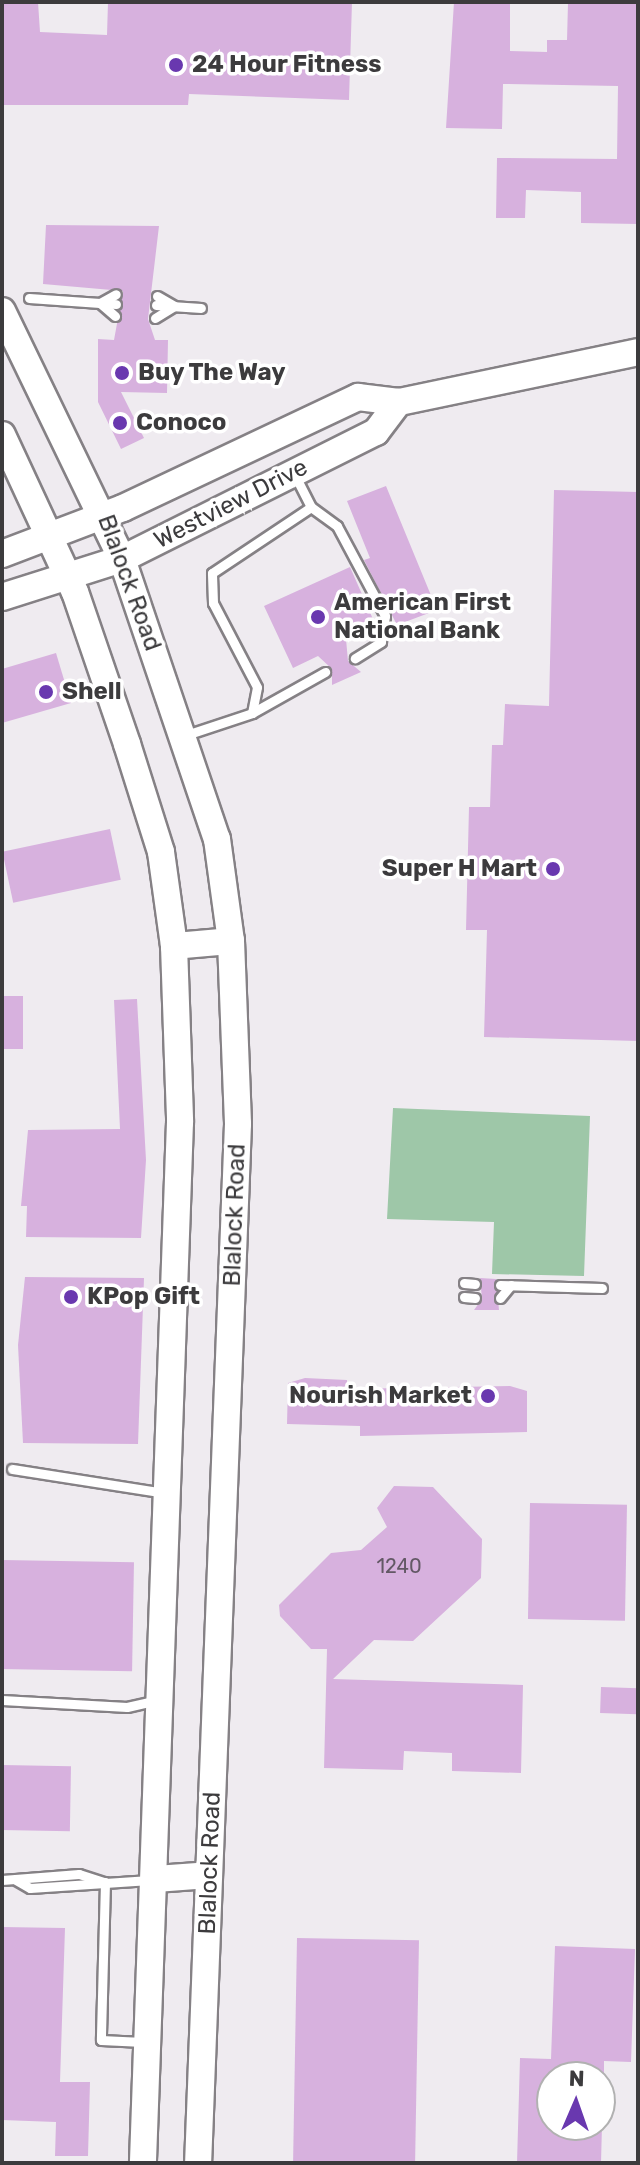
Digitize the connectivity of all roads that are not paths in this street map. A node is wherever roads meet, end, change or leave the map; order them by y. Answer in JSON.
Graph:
{"nodes":[{"id":1,"x":29,"y":298,"type":"dead end"},
{"id":2,"x":116,"y":299,"type":"dead end"},
{"id":3,"x":156,"y":300,"type":"dead end"},
{"id":4,"x":100,"y":303,"type":"junction"},
{"id":5,"x":174,"y":306,"type":"junction"},
{"id":6,"x":201,"y":308,"type":"dead end"},
{"id":7,"x":2,"y":311,"type":"edge"},
{"id":8,"x":115,"y":316,"type":"dead end"},
{"id":9,"x":155,"y":318,"type":"dead end"},
{"id":10,"x":638,"y":352,"type":"edge"},
{"id":11,"x":399,"y":402,"type":"junction"},
{"id":12,"x":2,"y":435,"type":"edge"},
{"id":13,"x":293,"y":473,"type":"junction"},
{"id":14,"x":311,"y":507,"type":"junction"},
{"id":15,"x":106,"y":514,"type":"junction"},
{"id":16,"x":51,"y":536,"type":"junction"},
{"id":17,"x":2,"y":554,"type":"edge"},
{"id":18,"x":122,"y":559,"type":"junction"},
{"id":19,"x":68,"y":576,"type":"junction"},
{"id":20,"x":2,"y":597,"type":"edge"},
{"id":21,"x":355,"y":658,"type":"dead end"},
{"id":22,"x":325,"y":672,"type":"dead end"},
{"id":23,"x":252,"y":713,"type":"junction"},
{"id":24,"x":183,"y":736,"type":"junction"},
{"id":25,"x":231,"y":941,"type":"junction"},
{"id":26,"x":174,"y":946,"type":"junction"},
{"id":27,"x":602,"y":1288,"type":"dead end"},
{"id":28,"x":500,"y":1298,"type":"dead end"},
{"id":29,"x":12,"y":1469,"type":"dead end"},
{"id":30,"x":169,"y":1493,"type":"junction"},
{"id":31,"x":161,"y":1699,"type":"junction"},
{"id":32,"x":2,"y":1700,"type":"edge"},
{"id":33,"x":209,"y":1875,"type":"junction"},
{"id":34,"x":155,"y":1879,"type":"junction"},
{"id":35,"x":2,"y":1880,"type":"edge"},
{"id":36,"x":105,"y":1882,"type":"junction"},
{"id":37,"x":148,"y":2042,"type":"junction"},
{"id":38,"x":143,"y":2163,"type":"edge"},
{"id":39,"x":198,"y":2163,"type":"edge"}],
"edges":[{"from":1,"to":4,"type":"lane"},
{"from":2,"to":4,"type":"lane"},
{"from":3,"to":5,"type":"lane"},
{"from":4,"to":8,"type":"lane"},
{"from":5,"to":6,"type":"lane"},
{"from":5,"to":9,"type":"lane"},
{"from":7,"to":15,"type":"main road","name":"Blalock Road"},
{"from":10,"to":11,"type":"main road","name":"Westview Drive"},
{"from":11,"to":13,"type":"main road","name":"Westview Drive"},
{"from":11,"to":15,"type":"main road","name":"Westview Drive"},
{"from":12,"to":16,"type":"main road"},
{"from":13,"to":14,"type":"lane"},
{"from":13,"to":18,"type":"main road","name":"Westview Drive"},
{"from":14,"to":21,"type":"lane"},
{"from":14,"to":23,"type":"lane"},
{"from":15,"to":16,"type":"main road","name":"Westview Drive"},
{"from":15,"to":18,"type":"main road","name":"Blalock Road"},
{"from":16,"to":17,"type":"main road","name":"Westview Drive"},
{"from":16,"to":19,"type":"main road"},
{"from":18,"to":19,"type":"main road","name":"Westview Drive"},
{"from":18,"to":24,"type":"main road","name":"Blalock Road"},
{"from":19,"to":20,"type":"main road","name":"Westview Drive"},
{"from":19,"to":26,"type":"main road"},
{"from":22,"to":23,"type":"lane"},
{"from":23,"to":24,"type":"lane"},
{"from":24,"to":25,"type":"main road","name":"Blalock Road"},
{"from":25,"to":26,"type":"main road"},
{"from":25,"to":33,"type":"main road","name":"Blalock Road"},
{"from":26,"to":30,"type":"main road"},
{"from":27,"to":28,"type":"lane"},
{"from":29,"to":30,"type":"lane"},
{"from":30,"to":31,"type":"main road"},
{"from":31,"to":32,"type":"lane"},
{"from":31,"to":34,"type":"main road"},
{"from":33,"to":34,"type":"main road"},
{"from":33,"to":39,"type":"main road","name":"Blalock Road"},
{"from":34,"to":36,"type":"lane"},
{"from":34,"to":37,"type":"main road"},
{"from":35,"to":36,"type":"lane"},
{"from":36,"to":37,"type":"lane"},
{"from":37,"to":38,"type":"main road"}]}
